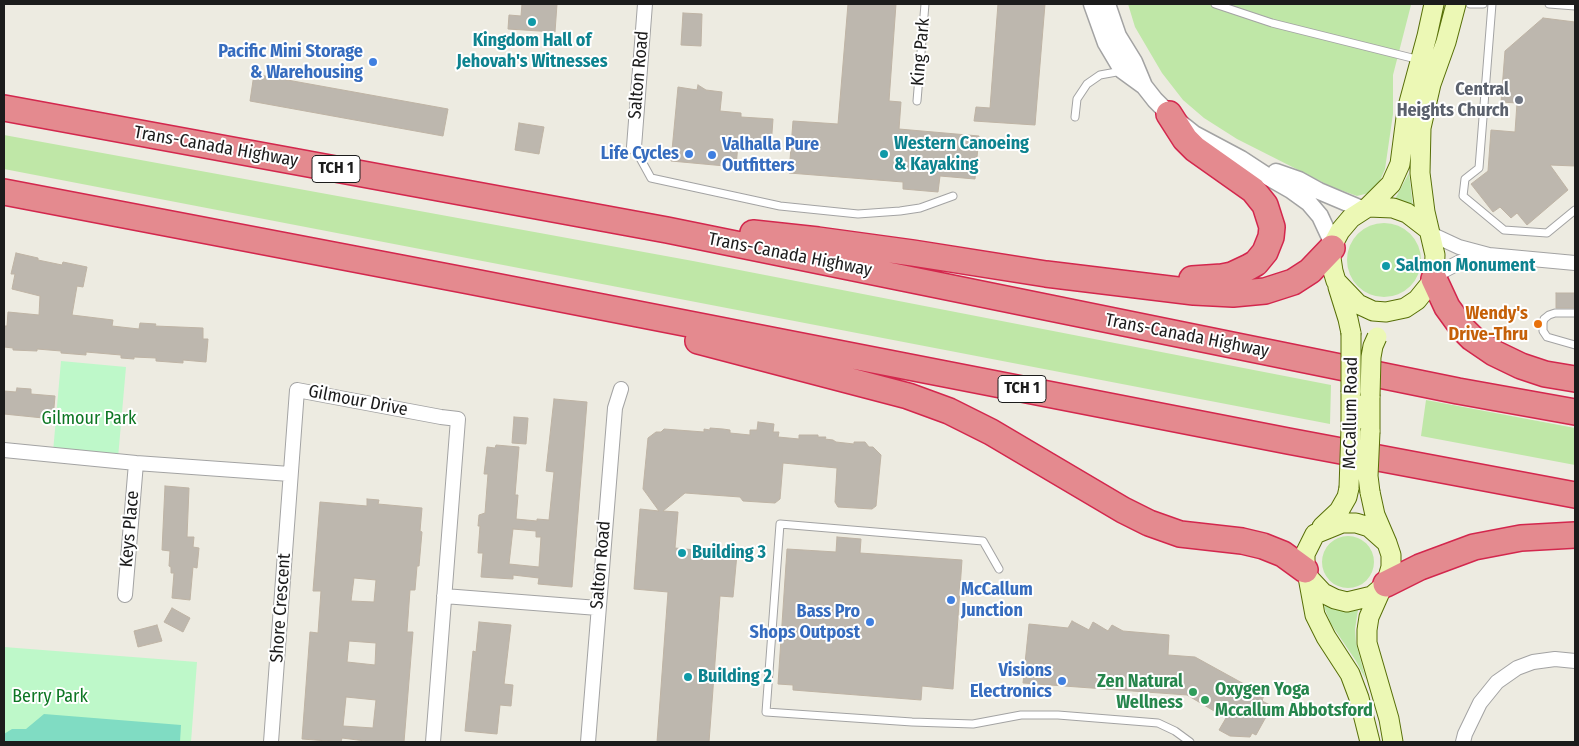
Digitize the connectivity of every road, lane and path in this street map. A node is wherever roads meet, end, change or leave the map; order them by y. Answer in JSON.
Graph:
{"nodes":[{"id":1,"x":645,"y":4,"type":"edge"},
{"id":2,"x":925,"y":4,"type":"edge"},
{"id":3,"x":1092,"y":4,"type":"edge"},
{"id":4,"x":1107,"y":4,"type":"edge"},
{"id":5,"x":1215,"y":4,"type":"edge"},
{"id":6,"x":1434,"y":4,"type":"edge"},
{"id":7,"x":1456,"y":4,"type":"edge"},
{"id":8,"x":1470,"y":4,"type":"edge"},
{"id":9,"x":1483,"y":4,"type":"edge"},
{"id":10,"x":1492,"y":4,"type":"edge"},
{"id":11,"x":1549,"y":4,"type":"edge"},
{"id":12,"x":1575,"y":6,"type":"edge"},
{"id":13,"x":1420,"y":60,"type":"junction"},
{"id":14,"x":1122,"y":70,"type":"junction"},
{"id":15,"x":1144,"y":86,"type":"junction"},
{"id":16,"x":917,"y":101,"type":"dead end"},
{"id":17,"x":4,"y":108,"type":"edge"},
{"id":18,"x":1168,"y":114,"type":"junction"},
{"id":19,"x":1075,"y":117,"type":"dead end"},
{"id":20,"x":634,"y":147,"type":"joint"},
{"id":21,"x":1241,"y":159,"type":"junction"},
{"id":22,"x":4,"y":192,"type":"edge"},
{"id":23,"x":953,"y":196,"type":"dead end"},
{"id":24,"x":1366,"y":209,"type":"junction"},
{"id":25,"x":1575,"y":210,"type":"edge"},
{"id":26,"x":667,"y":230,"type":"junction"},
{"id":27,"x":1430,"y":232,"type":"junction"},
{"id":28,"x":1333,"y":246,"type":"junction"},
{"id":29,"x":1488,"y":255,"type":"junction"},
{"id":30,"x":1575,"y":263,"type":"edge"},
{"id":31,"x":1046,"y":274,"type":"junction"},
{"id":32,"x":1435,"y":277,"type":"junction"},
{"id":33,"x":469,"y":281,"type":"junction"},
{"id":34,"x":1336,"y":281,"type":"junction"},
{"id":35,"x":1405,"y":308,"type":"junction"},
{"id":36,"x":1575,"y":314,"type":"edge"},
{"id":37,"x":1575,"y":345,"type":"edge"},
{"id":38,"x":1575,"y":379,"type":"edge"},
{"id":39,"x":621,"y":389,"type":"dead end"},
{"id":40,"x":1575,"y":412,"type":"edge"},
{"id":41,"x":4,"y":450,"type":"edge"},
{"id":42,"x":136,"y":463,"type":"junction"},
{"id":43,"x":290,"y":474,"type":"junction"},
{"id":44,"x":1575,"y":495,"type":"edge"},
{"id":45,"x":1315,"y":534,"type":"junction"},
{"id":46,"x":1575,"y":535,"type":"edge"},
{"id":47,"x":1387,"y":543,"type":"junction"},
{"id":48,"x":1000,"y":570,"type":"dead end"},
{"id":49,"x":1306,"y":574,"type":"junction"},
{"id":50,"x":1383,"y":587,"type":"junction"},
{"id":51,"x":125,"y":595,"type":"dead end"},
{"id":52,"x":444,"y":596,"type":"junction"},
{"id":53,"x":598,"y":608,"type":"junction"},
{"id":54,"x":1575,"y":661,"type":"edge"},
{"id":55,"x":271,"y":742,"type":"edge"},
{"id":56,"x":433,"y":742,"type":"edge"},
{"id":57,"x":588,"y":742,"type":"edge"},
{"id":58,"x":1190,"y":742,"type":"edge"},
{"id":59,"x":1370,"y":742,"type":"edge"},
{"id":60,"x":1393,"y":742,"type":"edge"},
{"id":61,"x":1463,"y":742,"type":"edge"}],
"edges":[{"from":1,"to":20,"type":"street","name":"Salton Road"},
{"from":2,"to":16,"type":"lane","name":"King Park"},
{"from":3,"to":14,"type":"street"},
{"from":4,"to":15,"type":"street"},
{"from":5,"to":13,"type":"lane"},
{"from":6,"to":13,"type":"main road"},
{"from":7,"to":27,"type":"main road"},
{"from":8,"to":9,"type":"lane"},
{"from":10,"to":25,"type":"lane"},
{"from":11,"to":12,"type":"lane"},
{"from":13,"to":24,"type":"main road"},
{"from":14,"to":15,"type":"street"},
{"from":14,"to":19,"type":"lane"},
{"from":15,"to":18,"type":"street"},
{"from":17,"to":26,"type":"highway","name":"Trans-Canada Highway","number":"TCH 1"},
{"from":18,"to":21,"type":"street"},
{"from":18,"to":31,"type":"highway"},
{"from":20,"to":23,"type":"lane"},
{"from":21,"to":24,"type":"street"},
{"from":21,"to":28,"type":"street"},
{"from":22,"to":33,"type":"highway","number":"TCH 1"},
{"from":24,"to":27,"type":"main road"},
{"from":24,"to":28,"type":"main road"},
{"from":26,"to":31,"type":"highway"},
{"from":26,"to":40,"type":"highway","name":"Trans-Canada Highway","number":"TCH 1"},
{"from":27,"to":29,"type":"street"},
{"from":27,"to":32,"type":"main road"},
{"from":28,"to":31,"type":"highway"},
{"from":28,"to":34,"type":"main road"},
{"from":29,"to":30,"type":"street"},
{"from":29,"to":32,"type":"street"},
{"from":32,"to":35,"type":"main road"},
{"from":32,"to":38,"type":"highway"},
{"from":33,"to":44,"type":"highway","number":"TCH 1"},
{"from":33,"to":49,"type":"highway"},
{"from":34,"to":35,"type":"main road"},
{"from":34,"to":45,"type":"main road","name":"McCallum Road","bridge":true},
{"from":35,"to":47,"type":"main road","name":"McCallum Road","bridge":true},
{"from":36,"to":37,"type":"lane"},
{"from":39,"to":53,"type":"street","name":"Salton Road"},
{"from":41,"to":42,"type":"street"},
{"from":42,"to":43,"type":"street"},
{"from":42,"to":51,"type":"street","name":"Keys Place"},
{"from":43,"to":52,"type":"street","name":"Gilmour Drive"},
{"from":43,"to":55,"type":"street","name":"Shore Crescent"},
{"from":45,"to":47,"type":"main road"},
{"from":45,"to":49,"type":"main road"},
{"from":46,"to":50,"type":"highway"},
{"from":47,"to":50,"type":"main road"},
{"from":48,"to":58,"type":"lane"},
{"from":49,"to":50,"type":"main road"},
{"from":49,"to":59,"type":"main road"},
{"from":50,"to":60,"type":"main road"},
{"from":52,"to":53,"type":"street"},
{"from":52,"to":56,"type":"street"},
{"from":53,"to":57,"type":"street","name":"Salton Road"},
{"from":54,"to":61,"type":"street"}]}
